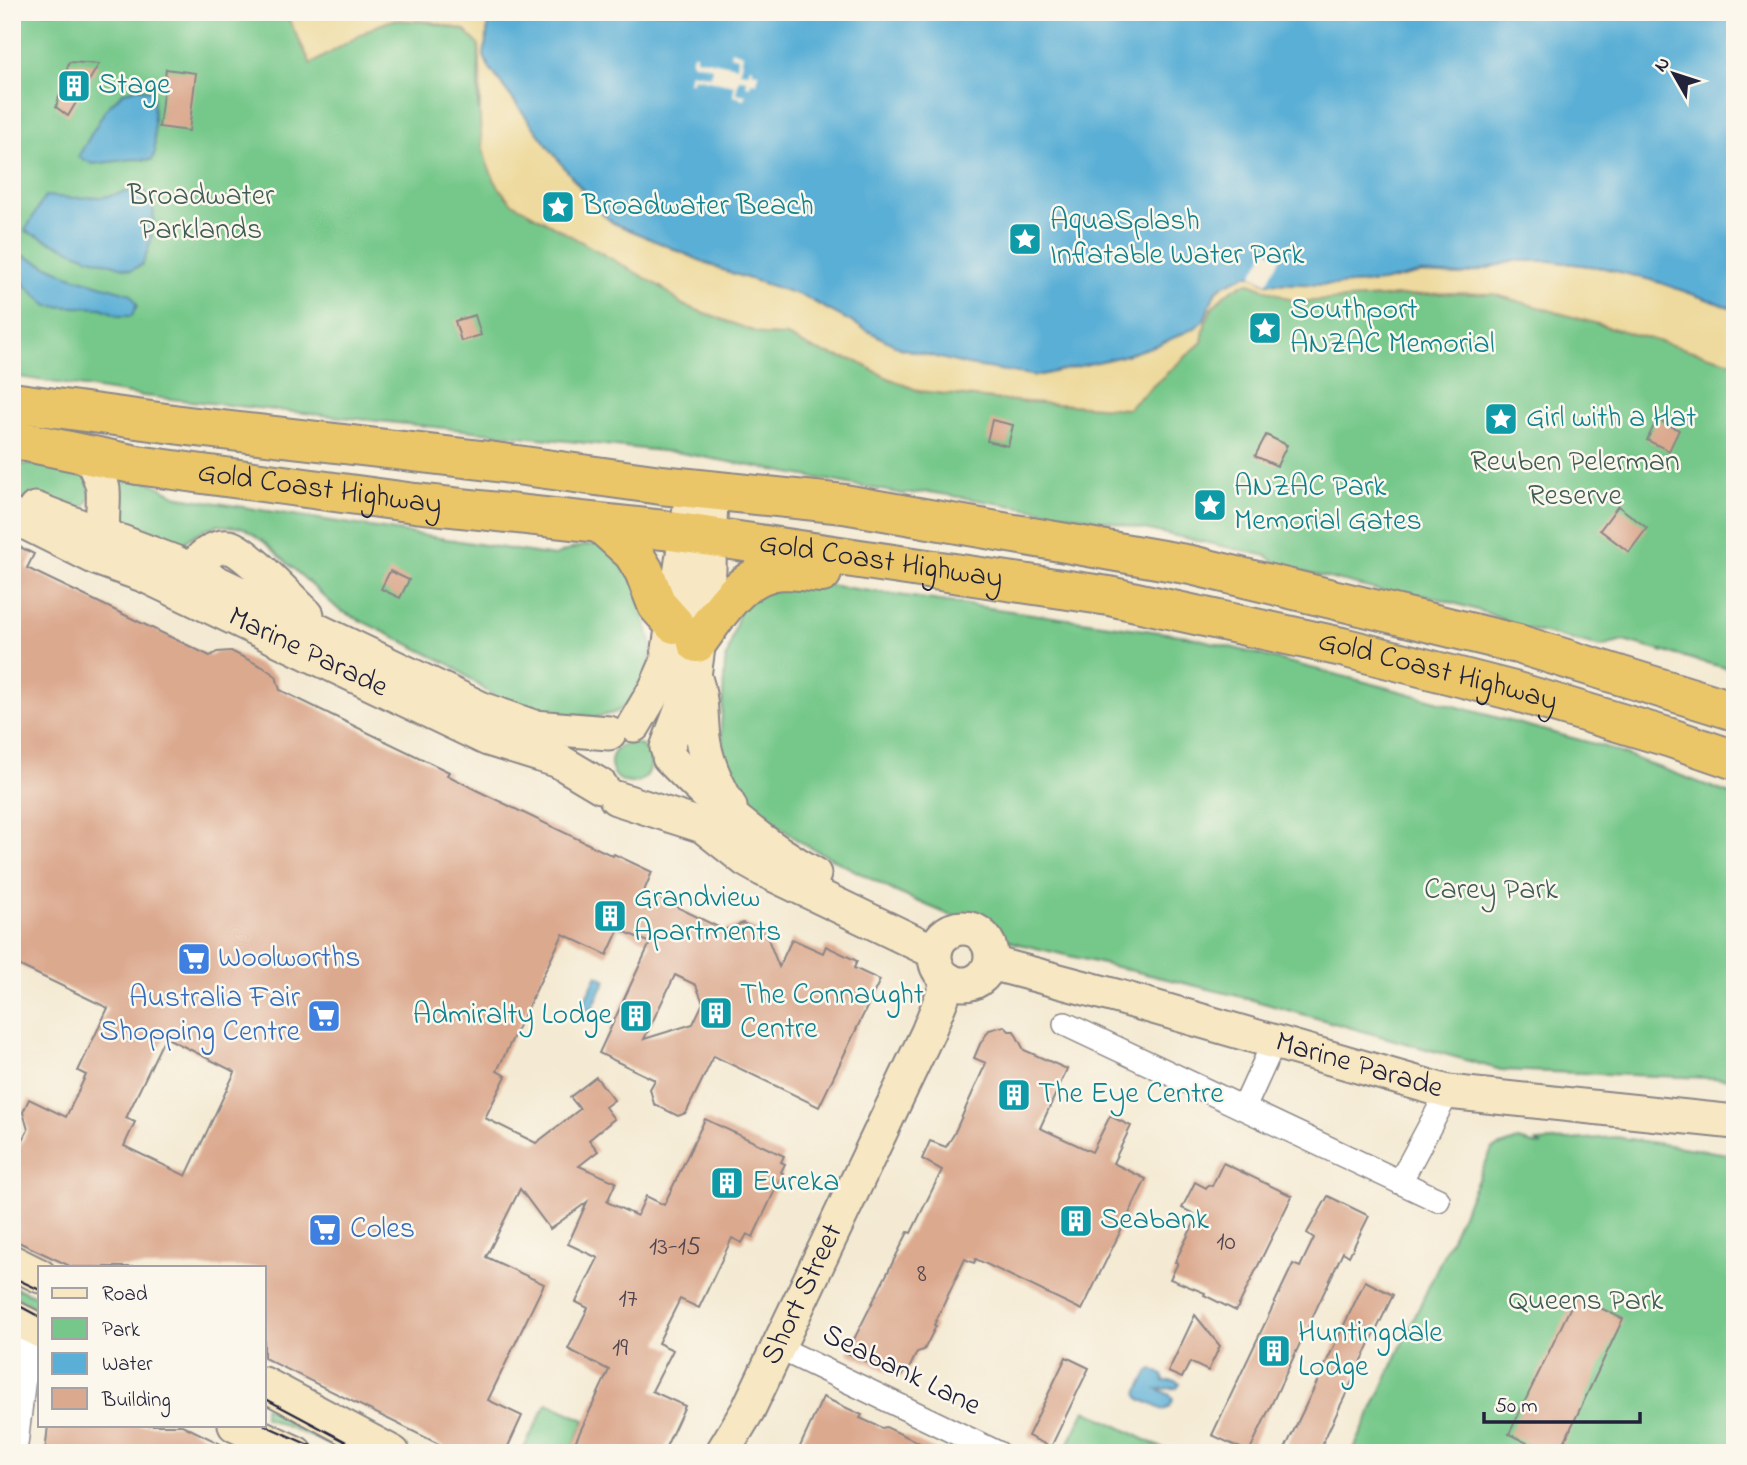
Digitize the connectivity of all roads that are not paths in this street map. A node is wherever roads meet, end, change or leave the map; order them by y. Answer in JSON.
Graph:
{"nodes":[{"id":1,"x":12,"y":402,"type":"edge"},
{"id":2,"x":123,"y":418,"type":"junction"},
{"id":3,"x":12,"y":439,"type":"edge"},
{"id":4,"x":88,"y":453,"type":"junction"},
{"id":5,"x":137,"y":465,"type":"junction"},
{"id":6,"x":702,"y":488,"type":"junction"},
{"id":7,"x":12,"y":503,"type":"edge"},
{"id":8,"x":12,"y":516,"type":"edge"},
{"id":9,"x":601,"y":524,"type":"junction"},
{"id":10,"x":103,"y":534,"type":"junction"},
{"id":11,"x":698,"y":535,"type":"junction"},
{"id":12,"x":139,"y":573,"type":"junction"},
{"id":13,"x":997,"y":581,"type":"junction"},
{"id":14,"x":194,"y":586,"type":"junction"},
{"id":15,"x":688,"y":648,"type":"junction"},
{"id":16,"x":1735,"y":711,"type":"edge"},
{"id":17,"x":621,"y":729,"type":"junction"},
{"id":18,"x":668,"y":753,"type":"junction"},
{"id":19,"x":1735,"y":760,"type":"edge"},
{"id":20,"x":609,"y":792,"type":"junction"},
{"id":21,"x":738,"y":822,"type":"junction"},
{"id":22,"x":943,"y":956,"type":"junction"},
{"id":23,"x":991,"y":963,"type":"junction"},
{"id":24,"x":1065,"y":1024,"type":"dead end"},
{"id":25,"x":1275,"y":1042,"type":"junction"},
{"id":26,"x":1448,"y":1092,"type":"junction"},
{"id":27,"x":1244,"y":1108,"type":"junction"},
{"id":28,"x":1735,"y":1122,"type":"edge"},
{"id":29,"x":1400,"y":1182,"type":"junction"},
{"id":30,"x":1438,"y":1200,"type":"dead end"},
{"id":31,"x":12,"y":1262,"type":"edge"},
{"id":32,"x":38,"y":1275,"type":"edge"},
{"id":33,"x":28,"y":1325,"type":"edge"},
{"id":34,"x":777,"y":1347,"type":"junction"},
{"id":35,"x":266,"y":1385,"type":"edge"},
{"id":36,"x":237,"y":1426,"type":"edge"},
{"id":37,"x":15,"y":1453,"type":"edge"},
{"id":38,"x":296,"y":1453,"type":"edge"},
{"id":39,"x":393,"y":1453,"type":"edge"},
{"id":40,"x":722,"y":1453,"type":"edge"},
{"id":41,"x":998,"y":1453,"type":"edge"}],
"edges":[{"from":1,"to":2,"type":"highway","name":"Gold Coast Highway"},
{"from":2,"to":5,"type":"highway"},
{"from":2,"to":6,"type":"highway","name":"Gold Coast Highway"},
{"from":3,"to":4,"type":"highway","name":"Gold Coast Highway"},
{"from":4,"to":5,"type":"highway","name":"Gold Coast Highway"},
{"from":4,"to":10,"type":"street"},
{"from":5,"to":9,"type":"highway","name":"Gold Coast Highway"},
{"from":6,"to":11,"type":"street"},
{"from":6,"to":16,"type":"highway","name":"Gold Coast Highway"},
{"from":7,"to":10,"type":"street","name":"Marine Parade"},
{"from":8,"to":12,"type":"street","name":"Marine Parade"},
{"from":9,"to":11,"type":"highway","name":"Gold Coast Highway"},
{"from":9,"to":15,"type":"highway"},
{"from":10,"to":12,"type":"street"},
{"from":10,"to":14,"type":"street","name":"Marine Parade"},
{"from":11,"to":13,"type":"highway","name":"Gold Coast Highway"},
{"from":11,"to":15,"type":"street"},
{"from":12,"to":14,"type":"street","name":"Marine Parade"},
{"from":13,"to":15,"type":"highway"},
{"from":13,"to":19,"type":"highway","name":"Gold Coast Highway"},
{"from":14,"to":17,"type":"street","name":"Marine Parade"},
{"from":14,"to":20,"type":"street","name":"Marine Parade"},
{"from":15,"to":17,"type":"street"},
{"from":15,"to":18,"type":"street"},
{"from":15,"to":21,"type":"street"},
{"from":17,"to":18,"type":"street"},
{"from":17,"to":20,"type":"street"},
{"from":18,"to":20,"type":"street"},
{"from":18,"to":21,"type":"street"},
{"from":20,"to":22,"type":"street","name":"Marine Parade"},
{"from":21,"to":22,"type":"street"},
{"from":22,"to":23,"type":"street"},
{"from":22,"to":23,"type":"street"},
{"from":22,"to":34,"type":"street","name":"Short Street"},
{"from":23,"to":25,"type":"street","name":"Marine Parade"},
{"from":24,"to":27,"type":"street"},
{"from":25,"to":26,"type":"street","name":"Marine Parade"},
{"from":25,"to":27,"type":"street"},
{"from":26,"to":28,"type":"street","name":"Marine Parade"},
{"from":26,"to":29,"type":"street"},
{"from":27,"to":29,"type":"street"},
{"from":29,"to":30,"type":"street"},
{"from":31,"to":32,"type":"street"},
{"from":33,"to":37,"type":"street"},
{"from":34,"to":40,"type":"street","name":"Short Street"},
{"from":34,"to":41,"type":"street","name":"Seabank Lane"},
{"from":35,"to":39,"type":"street"},
{"from":36,"to":38,"type":"street"}]}
